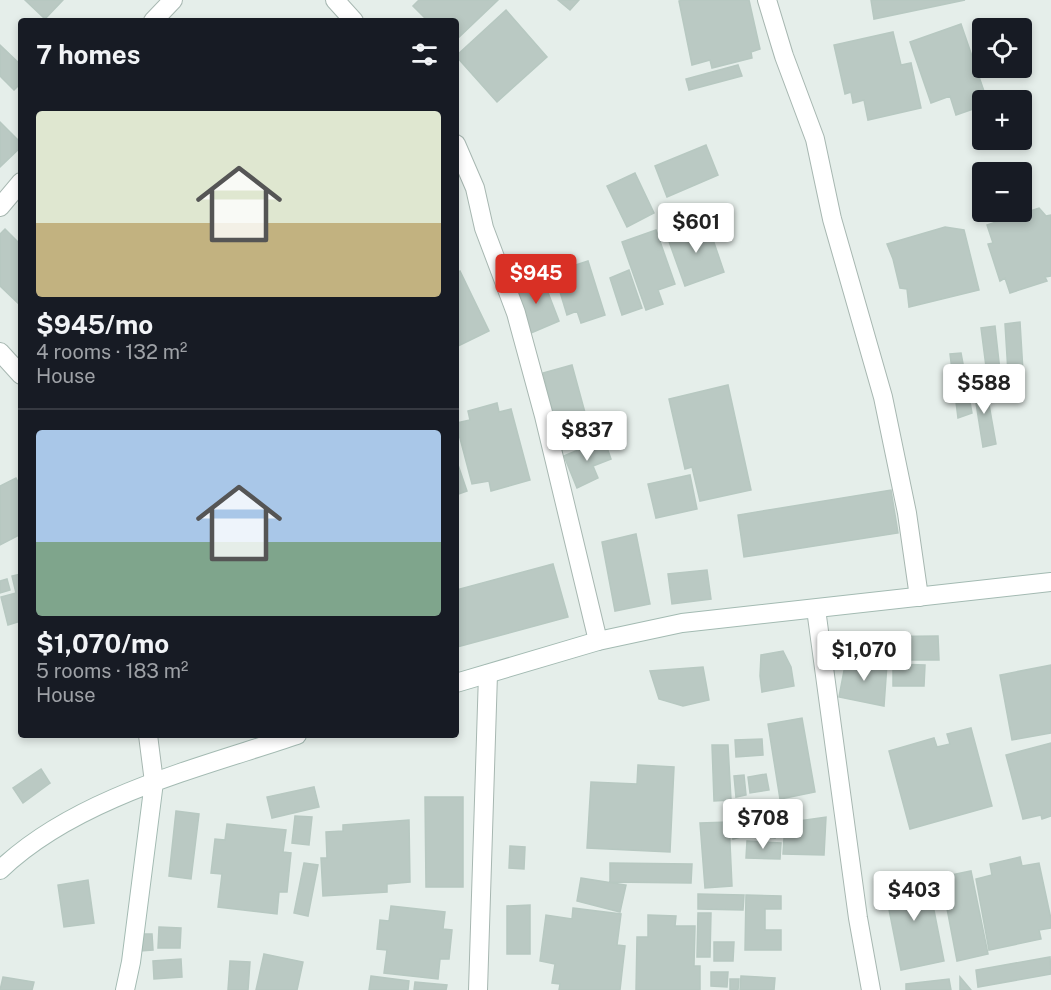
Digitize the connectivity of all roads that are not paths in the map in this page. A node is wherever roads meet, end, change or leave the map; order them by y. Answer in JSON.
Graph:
{"nodes":[{"id":1,"x":173,"y":0,"type":"edge"},
{"id":2,"x":335,"y":0,"type":"edge"},
{"id":3,"x":767,"y":0,"type":"edge"},
{"id":4,"x":156,"y":18,"type":"edge"},
{"id":5,"x":351,"y":18,"type":"edge"},
{"id":6,"x":459,"y":151,"type":"edge"},
{"id":7,"x":18,"y":186,"type":"edge"},
{"id":8,"x":0,"y":207,"type":"edge"},
{"id":9,"x":0,"y":352,"type":"edge"},
{"id":10,"x":18,"y":372,"type":"edge"},
{"id":11,"x":1051,"y":582,"type":"edge"},
{"id":12,"x":919,"y":597,"type":"junction"},
{"id":13,"x":816,"y":609,"type":"junction"},
{"id":14,"x":598,"y":641,"type":"junction"},
{"id":15,"x":488,"y":674,"type":"junction"},
{"id":16,"x":459,"y":682,"type":"edge"},
{"id":17,"x":148,"y":738,"type":"edge"},
{"id":18,"x":288,"y":738,"type":"edge"},
{"id":19,"x":154,"y":782,"type":"junction"},
{"id":20,"x":0,"y":870,"type":"edge"},
{"id":21,"x":125,"y":990,"type":"edge"},
{"id":22,"x":478,"y":990,"type":"edge"},
{"id":23,"x":871,"y":990,"type":"edge"}],
"edges":[{"from":1,"to":4,"type":"street"},
{"from":2,"to":5,"type":"street"},
{"from":3,"to":12,"type":"street"},
{"from":6,"to":14,"type":"street"},
{"from":7,"to":8,"type":"street"},
{"from":9,"to":10,"type":"street"},
{"from":11,"to":12,"type":"street"},
{"from":12,"to":13,"type":"street"},
{"from":13,"to":14,"type":"street"},
{"from":13,"to":23,"type":"street"},
{"from":14,"to":15,"type":"street"},
{"from":15,"to":16,"type":"street"},
{"from":15,"to":22,"type":"street"},
{"from":17,"to":19,"type":"street"},
{"from":18,"to":19,"type":"street"},
{"from":19,"to":20,"type":"street"},
{"from":19,"to":21,"type":"street"}]}
